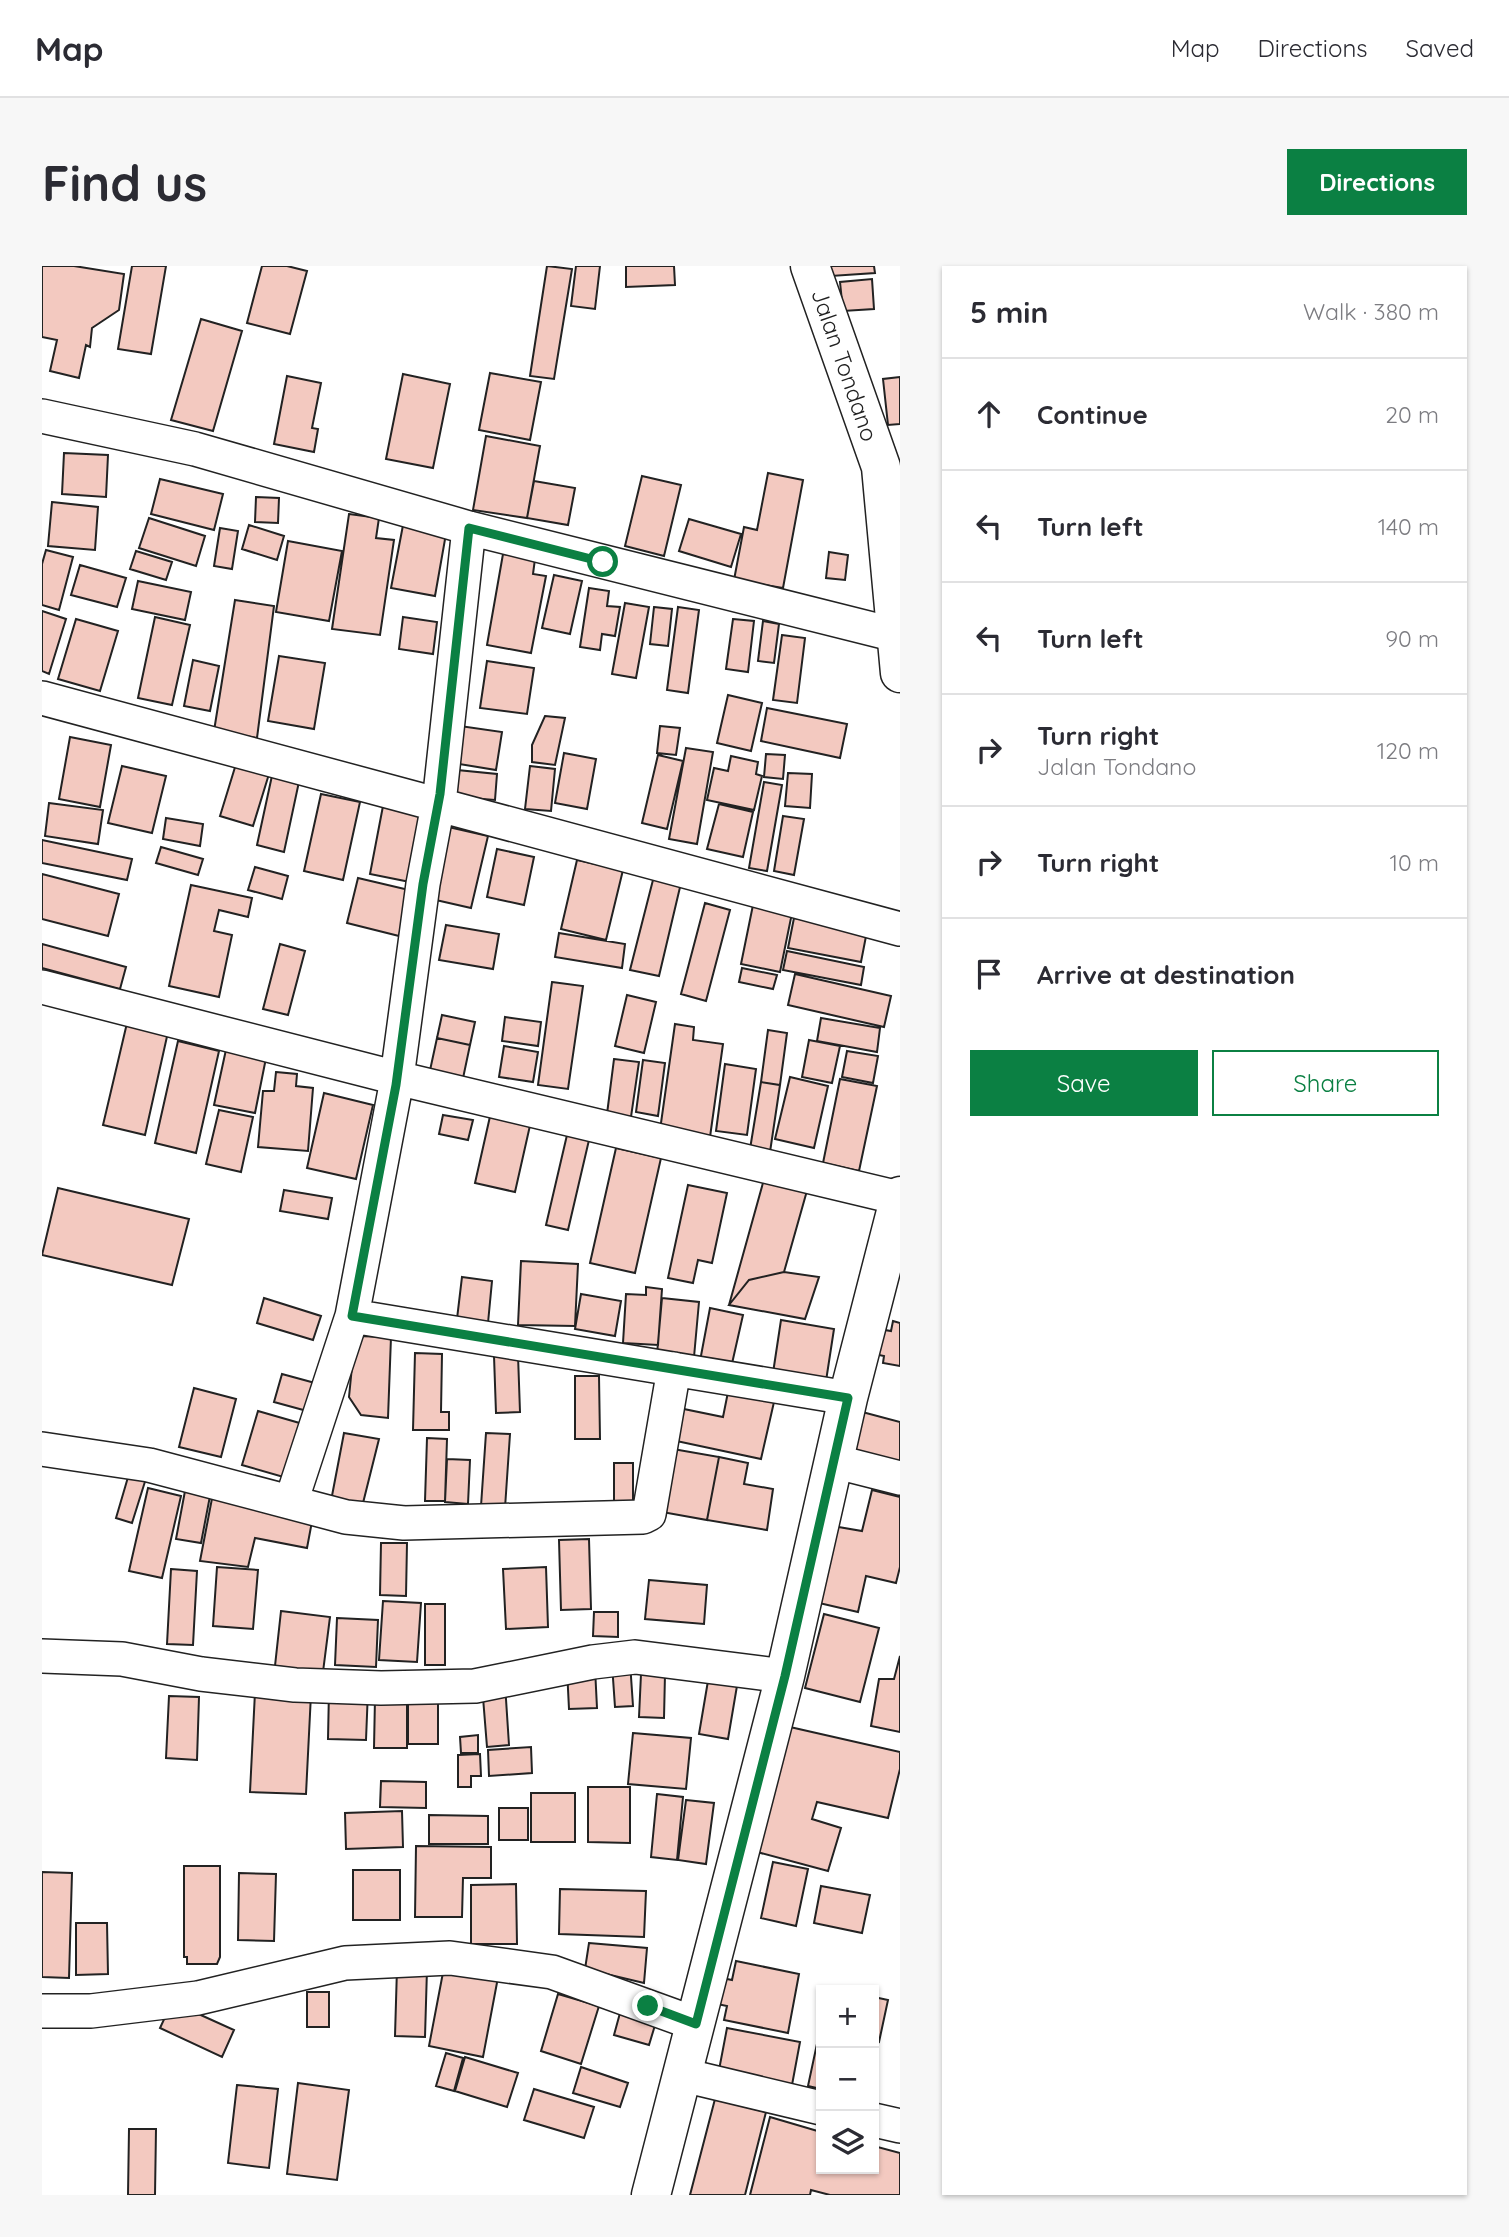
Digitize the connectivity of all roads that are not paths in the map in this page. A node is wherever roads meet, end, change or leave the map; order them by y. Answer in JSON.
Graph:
{"nodes":[{"id":1,"x":810,"y":266,"type":"edge"},
{"id":2,"x":42,"y":416,"type":"edge"},
{"id":3,"x":890,"y":465,"type":"edge"},
{"id":4,"x":469,"y":528,"type":"junction"},
{"id":5,"x":899,"y":635,"type":"edge"},
{"id":6,"x":900,"y":673,"type":"edge"},
{"id":7,"x":42,"y":698,"type":"edge"},
{"id":8,"x":438,"y":804,"type":"junction"},
{"id":9,"x":900,"y":929,"type":"edge"},
{"id":10,"x":42,"y":987,"type":"edge"},
{"id":11,"x":397,"y":1078,"type":"junction"},
{"id":12,"x":900,"y":1197,"type":"edge"},
{"id":13,"x":352,"y":1316,"type":"junction"},
{"id":14,"x":674,"y":1369,"type":"junction"},
{"id":15,"x":848,"y":1398,"type":"junction"},
{"id":16,"x":42,"y":1449,"type":"edge"},
{"id":17,"x":833,"y":1461,"type":"junction"},
{"id":18,"x":900,"y":1478,"type":"edge"},
{"id":19,"x":291,"y":1502,"type":"junction"},
{"id":20,"x":42,"y":1657,"type":"edge"},
{"id":21,"x":785,"y":1676,"type":"junction"},
{"id":22,"x":42,"y":2011,"type":"edge"},
{"id":23,"x":696,"y":2024,"type":"junction"},
{"id":24,"x":683,"y":2075,"type":"junction"},
{"id":25,"x":816,"y":2107,"type":"edge"},
{"id":26,"x":879,"y":2121,"type":"edge"},
{"id":27,"x":900,"y":2126,"type":"edge"},
{"id":28,"x":651,"y":2195,"type":"edge"}],
"edges":[{"from":1,"to":3,"type":"street","name":"Jalan Tondano"},
{"from":2,"to":4,"type":"street"},
{"from":3,"to":5,"type":"street","name":"Jalan Tondano"},
{"from":4,"to":5,"type":"street"},
{"from":4,"to":8,"type":"street"},
{"from":5,"to":6,"type":"street","name":"Jalan Tondano"},
{"from":7,"to":8,"type":"street"},
{"from":8,"to":9,"type":"street"},
{"from":8,"to":11,"type":"street"},
{"from":10,"to":11,"type":"street"},
{"from":11,"to":12,"type":"street"},
{"from":11,"to":13,"type":"street"},
{"from":12,"to":15,"type":"street"},
{"from":13,"to":14,"type":"street"},
{"from":13,"to":19,"type":"street"},
{"from":14,"to":15,"type":"street"},
{"from":14,"to":19,"type":"street"},
{"from":15,"to":17,"type":"street"},
{"from":16,"to":19,"type":"street"},
{"from":17,"to":18,"type":"street"},
{"from":17,"to":21,"type":"street"},
{"from":20,"to":21,"type":"street"},
{"from":21,"to":23,"type":"street"},
{"from":22,"to":23,"type":"street"},
{"from":23,"to":24,"type":"street"},
{"from":24,"to":25,"type":"street"},
{"from":24,"to":28,"type":"street"},
{"from":26,"to":27,"type":"street"}]}
